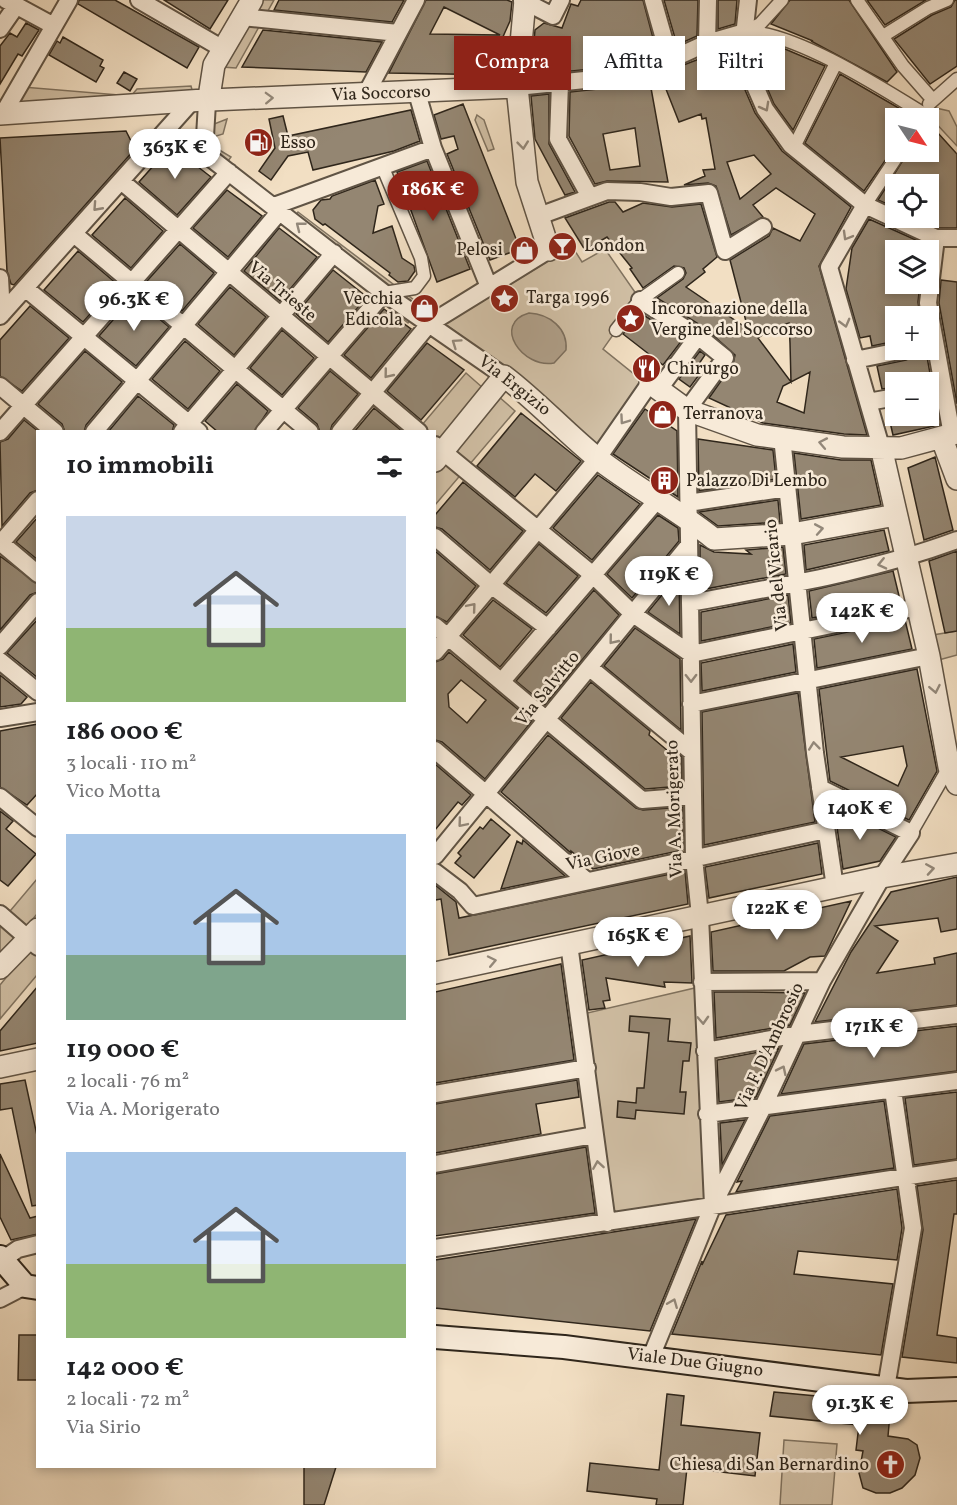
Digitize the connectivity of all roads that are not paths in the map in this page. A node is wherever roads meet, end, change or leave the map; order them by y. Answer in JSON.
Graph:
{"nodes":[{"id":1,"x":69,"y":0,"type":"edge"},
{"id":2,"x":416,"y":0,"type":"edge"},
{"id":3,"x":524,"y":0,"type":"edge"},
{"id":4,"x":561,"y":0,"type":"edge"},
{"id":5,"x":653,"y":0,"type":"edge"},
{"id":6,"x":708,"y":0,"type":"edge"},
{"id":7,"x":748,"y":0,"type":"edge"},
{"id":8,"x":782,"y":0,"type":"edge"},
{"id":9,"x":874,"y":0,"type":"edge"},
{"id":10,"x":947,"y":0,"type":"edge"},
{"id":11,"x":146,"y":2,"type":"edge"},
{"id":12,"x":11,"y":3,"type":"edge"},
{"id":13,"x":860,"y":3,"type":"edge"},
{"id":14,"x":247,"y":9,"type":"edge"},
{"id":15,"x":54,"y":26,"type":"junction"},
{"id":16,"x":0,"y":29,"type":"edge"},
{"id":17,"x":745,"y":32,"type":"junction"},
{"id":18,"x":398,"y":33,"type":"junction"},
{"id":19,"x":521,"y":36,"type":"edge"},
{"id":20,"x":663,"y":36,"type":"edge"},
{"id":21,"x":707,"y":36,"type":"edge"},
{"id":22,"x":731,"y":36,"type":"edge"},
{"id":23,"x":883,"y":36,"type":"junction"},
{"id":24,"x":223,"y":49,"type":"junction"},
{"id":25,"x":836,"y":63,"type":"junction"},
{"id":26,"x":957,"y":79,"type":"edge"},
{"id":27,"x":467,"y":90,"type":"edge"},
{"id":28,"x":517,"y":90,"type":"edge"},
{"id":29,"x":560,"y":90,"type":"edge"},
{"id":30,"x":417,"y":93,"type":"junction"},
{"id":31,"x":366,"y":94,"type":"junction"},
{"id":32,"x":932,"y":99,"type":"junction"},
{"id":33,"x":204,"y":100,"type":"junction"},
{"id":34,"x":910,"y":108,"type":"edge"},
{"id":35,"x":927,"y":108,"type":"edge"},
{"id":36,"x":1,"y":114,"type":"edge"},
{"id":37,"x":794,"y":147,"type":"junction"},
{"id":38,"x":433,"y":148,"type":"junction"},
{"id":39,"x":894,"y":162,"type":"edge"},
{"id":40,"x":383,"y":168,"type":"junction"},
{"id":41,"x":229,"y":172,"type":"junction"},
{"id":42,"x":121,"y":181,"type":"junction"},
{"id":43,"x":590,"y":197,"type":"junction"},
{"id":44,"x":865,"y":206,"type":"junction"},
{"id":45,"x":277,"y":208,"type":"junction"},
{"id":46,"x":539,"y":216,"type":"junction"},
{"id":47,"x":763,"y":227,"type":"dead end"},
{"id":48,"x":179,"y":230,"type":"junction"},
{"id":49,"x":74,"y":234,"type":"junction"},
{"id":50,"x":936,"y":238,"type":"junction"},
{"id":51,"x":957,"y":238,"type":"edge"},
{"id":52,"x":549,"y":250,"type":"joint"},
{"id":53,"x":334,"y":253,"type":"junction"},
{"id":54,"x":228,"y":272,"type":"junction"},
{"id":55,"x":678,"y":273,"type":"dead end"},
{"id":56,"x":0,"y":278,"type":"edge"},
{"id":57,"x":131,"y":282,"type":"junction"},
{"id":58,"x":489,"y":287,"type":"junction"},
{"id":59,"x":25,"y":288,"type":"junction"},
{"id":60,"x":384,"y":293,"type":"junction"},
{"id":61,"x":640,"y":300,"type":"junction"},
{"id":62,"x":928,"y":306,"type":"edge"},
{"id":63,"x":1,"y":315,"type":"edge"},
{"id":64,"x":281,"y":316,"type":"junction"},
{"id":65,"x":429,"y":324,"type":"junction"},
{"id":66,"x":183,"y":326,"type":"junction"},
{"id":67,"x":616,"y":330,"type":"dead end"},
{"id":68,"x":698,"y":336,"type":"junction"},
{"id":69,"x":84,"y":337,"type":"junction"},
{"id":70,"x":885,"y":354,"type":"edge"},
{"id":71,"x":329,"y":356,"type":"junction"},
{"id":72,"x":855,"y":360,"type":"junction"},
{"id":73,"x":235,"y":369,"type":"junction"},
{"id":74,"x":504,"y":376,"type":"junction"},
{"id":75,"x":137,"y":381,"type":"junction"},
{"id":76,"x":0,"y":386,"type":"edge"},
{"id":77,"x":655,"y":386,"type":"junction"},
{"id":78,"x":372,"y":393,"type":"junction"},
{"id":79,"x":939,"y":398,"type":"edge"},
{"id":80,"x":885,"y":399,"type":"edge"},
{"id":81,"x":868,"y":402,"type":"junction"},
{"id":82,"x":24,"y":406,"type":"junction"},
{"id":83,"x":283,"y":410,"type":"junction"},
{"id":84,"x":687,"y":410,"type":"junction"},
{"id":85,"x":190,"y":429,"type":"edge"},
{"id":86,"x":53,"y":430,"type":"edge"},
{"id":87,"x":96,"y":430,"type":"edge"},
{"id":88,"x":266,"y":430,"type":"edge"},
{"id":89,"x":308,"y":430,"type":"edge"},
{"id":90,"x":342,"y":430,"type":"edge"},
{"id":91,"x":417,"y":430,"type":"edge"},
{"id":92,"x":0,"y":432,"type":"edge"},
{"id":93,"x":950,"y":435,"type":"edge"},
{"id":94,"x":782,"y":438,"type":"junction"},
{"id":95,"x":881,"y":447,"type":"junction"},
{"id":96,"x":438,"y":453,"type":"edge"},
{"id":97,"x":597,"y":458,"type":"junction"},
{"id":98,"x":957,"y":479,"type":"edge"},
{"id":99,"x":787,"y":488,"type":"junction"},
{"id":100,"x":658,"y":499,"type":"junction"},
{"id":101,"x":36,"y":502,"type":"edge"},
{"id":102,"x":688,"y":511,"type":"junction"},
{"id":103,"x":897,"y":515,"type":"junction"},
{"id":104,"x":536,"y":531,"type":"junction"},
{"id":105,"x":792,"y":534,"type":"junction"},
{"id":106,"x":436,"y":538,"type":"edge"},
{"id":107,"x":957,"y":540,"type":"edge"},
{"id":108,"x":0,"y":543,"type":"edge"},
{"id":109,"x":689,"y":545,"type":"junction"},
{"id":110,"x":906,"y":559,"type":"junction"},
{"id":111,"x":36,"y":572,"type":"edge"},
{"id":112,"x":593,"y":575,"type":"junction"},
{"id":113,"x":797,"y":583,"type":"junction"},
{"id":114,"x":491,"y":585,"type":"junction"},
{"id":115,"x":690,"y":603,"type":"junction"},
{"id":116,"x":36,"y":604,"type":"edge"},
{"id":117,"x":918,"y":608,"type":"junction"},
{"id":118,"x":633,"y":614,"type":"junction"},
{"id":119,"x":548,"y":628,"type":"junction"},
{"id":120,"x":441,"y":631,"type":"edge"},
{"id":121,"x":802,"y":631,"type":"junction"},
{"id":122,"x":0,"y":646,"type":"edge"},
{"id":123,"x":436,"y":648,"type":"edge"},
{"id":124,"x":691,"y":654,"type":"junction"},
{"id":125,"x":929,"y":656,"type":"junction"},
{"id":126,"x":0,"y":661,"type":"edge"},
{"id":127,"x":590,"y":668,"type":"junction"},
{"id":128,"x":502,"y":681,"type":"junction"},
{"id":129,"x":808,"y":682,"type":"junction"},
{"id":130,"x":36,"y":690,"type":"edge"},
{"id":131,"x":691,"y":704,"type":"junction"},
{"id":132,"x":36,"y":712,"type":"edge"},
{"id":133,"x":0,"y":718,"type":"edge"},
{"id":134,"x":549,"y":720,"type":"junction"},
{"id":135,"x":436,"y":751,"type":"edge"},
{"id":136,"x":692,"y":752,"type":"junction"},
{"id":137,"x":953,"y":775,"type":"edge"},
{"id":138,"x":820,"y":788,"type":"junction"},
{"id":139,"x":487,"y":793,"type":"junction"},
{"id":140,"x":693,"y":796,"type":"junction"},
{"id":141,"x":0,"y":797,"type":"edge"},
{"id":142,"x":36,"y":826,"type":"edge"},
{"id":143,"x":826,"y":830,"type":"junction"},
{"id":144,"x":910,"y":833,"type":"junction"},
{"id":145,"x":436,"y":855,"type":"edge"},
{"id":146,"x":694,"y":858,"type":"junction"},
{"id":147,"x":957,"y":864,"type":"edge"},
{"id":148,"x":436,"y":873,"type":"edge"},
{"id":149,"x":882,"y":877,"type":"junction"},
{"id":150,"x":587,"y":881,"type":"junction"},
{"id":151,"x":835,"y":887,"type":"junction"},
{"id":152,"x":0,"y":914,"type":"edge"},
{"id":153,"x":700,"y":916,"type":"junction"},
{"id":154,"x":35,"y":938,"type":"edge"},
{"id":155,"x":569,"y":944,"type":"junction"},
{"id":156,"x":0,"y":968,"type":"edge"},
{"id":157,"x":436,"y":973,"type":"edge"},
{"id":158,"x":822,"y":981,"type":"junction"},
{"id":159,"x":702,"y":982,"type":"junction"},
{"id":160,"x":957,"y":1014,"type":"edge"},
{"id":161,"x":799,"y":1034,"type":"junction"},
{"id":162,"x":705,"y":1051,"type":"junction"},
{"id":163,"x":36,"y":1059,"type":"edge"},
{"id":164,"x":0,"y":1067,"type":"edge"},
{"id":165,"x":588,"y":1068,"type":"junction"},
{"id":166,"x":957,"y":1081,"type":"edge"},
{"id":167,"x":893,"y":1090,"type":"junction"},
{"id":168,"x":436,"y":1094,"type":"edge"},
{"id":169,"x":764,"y":1107,"type":"junction"},
{"id":170,"x":707,"y":1114,"type":"junction"},
{"id":171,"x":594,"y":1135,"type":"junction"},
{"id":172,"x":436,"y":1164,"type":"edge"},
{"id":173,"x":957,"y":1169,"type":"edge"},
{"id":174,"x":908,"y":1177,"type":"junction"},
{"id":175,"x":713,"y":1205,"type":"junction"},
{"id":176,"x":607,"y":1222,"type":"junction"},
{"id":177,"x":36,"y":1244,"type":"edge"},
{"id":178,"x":436,"y":1248,"type":"edge"},
{"id":179,"x":1,"y":1259,"type":"edge"},
{"id":180,"x":31,"y":1287,"type":"edge"},
{"id":181,"x":0,"y":1299,"type":"edge"},
{"id":182,"x":436,"y":1337,"type":"edge"},
{"id":183,"x":651,"y":1358,"type":"junction"},
{"id":184,"x":886,"y":1388,"type":"junction"},
{"id":185,"x":956,"y":1390,"type":"edge"}],
"edges":[{"from":1,"to":15,"type":"street"},
{"from":2,"to":18,"type":"street"},
{"from":3,"to":4,"type":"street"},
{"from":3,"to":19,"type":"street"},
{"from":5,"to":20,"type":"street"},
{"from":6,"to":21,"type":"street"},
{"from":7,"to":17,"type":"street"},
{"from":8,"to":17,"type":"street","name":"Via Soccorso"},
{"from":9,"to":13,"type":"street"},
{"from":10,"to":23,"type":"street"},
{"from":11,"to":24,"type":"street"},
{"from":12,"to":15,"type":"street"},
{"from":12,"to":16,"type":"street"},
{"from":13,"to":23,"type":"street"},
{"from":14,"to":18,"type":"street"},
{"from":14,"to":24,"type":"street"},
{"from":15,"to":36,"type":"street"},
{"from":17,"to":22,"type":"street","name":"Via Soccorso"},
{"from":17,"to":25,"type":"street"},
{"from":17,"to":37,"type":"street","one_way":true},
{"from":18,"to":31,"type":"street"},
{"from":23,"to":32,"type":"street"},
{"from":24,"to":33,"type":"street"},
{"from":25,"to":34,"type":"street"},
{"from":25,"to":37,"type":"street"},
{"from":26,"to":32,"type":"street"},
{"from":27,"to":30,"type":"street","name":"Via Soccorso"},
{"from":28,"to":46,"type":"street","one_way":true},
{"from":29,"to":43,"type":"street"},
{"from":30,"to":31,"type":"street","name":"Via Soccorso"},
{"from":30,"to":38,"type":"street"},
{"from":33,"to":31,"type":"street","name":"Via Soccorso","one_way":true},
{"from":32,"to":35,"type":"street"},
{"from":33,"to":36,"type":"street","name":"Via Soccorso"},
{"from":33,"to":41,"type":"street","name":"Via Ergizio"},
{"from":33,"to":42,"type":"street"},
{"from":37,"to":44,"type":"street"},
{"from":38,"to":40,"type":"street"},
{"from":38,"to":58,"type":"street"},
{"from":39,"to":44,"type":"street"},
{"from":40,"to":45,"type":"street"},
{"from":40,"to":60,"type":"street"},
{"from":41,"to":45,"type":"street","name":"Via Ergizio"},
{"from":41,"to":48,"type":"street"},
{"from":42,"to":48,"type":"street","name":"Via Trieste"},
{"from":42,"to":49,"type":"street","one_way":true},
{"from":43,"to":46,"type":"street"},
{"from":43,"to":47,"type":"street"},
{"from":44,"to":50,"type":"street"},
{"from":44,"to":72,"type":"street","one_way":true},
{"from":53,"to":45,"type":"street","name":"Via Ergizio","one_way":true},
{"from":45,"to":54,"type":"street"},
{"from":46,"to":52,"type":"street"},
{"from":48,"to":54,"type":"street","name":"Via Trieste"},
{"from":48,"to":57,"type":"street"},
{"from":49,"to":57,"type":"street"},
{"from":49,"to":59,"type":"street"},
{"from":50,"to":51,"type":"street"},
{"from":50,"to":62,"type":"street"},
{"from":52,"to":58,"type":"street"},
{"from":53,"to":60,"type":"street","name":"Via Ergizio"},
{"from":53,"to":64,"type":"street"},
{"from":54,"to":64,"type":"street","name":"Via Trieste"},
{"from":54,"to":66,"type":"street"},
{"from":55,"to":61,"type":"street"},
{"from":56,"to":63,"type":"street"},
{"from":57,"to":66,"type":"street"},
{"from":57,"to":69,"type":"street"},
{"from":58,"to":65,"type":"street"},
{"from":59,"to":63,"type":"street"},
{"from":59,"to":69,"type":"street"},
{"from":60,"to":65,"type":"street","name":"Via Ergizio"},
{"from":60,"to":71,"type":"street"},
{"from":61,"to":67,"type":"street"},
{"from":61,"to":68,"type":"street"},
{"from":64,"to":71,"type":"street","name":"Via Trieste"},
{"from":64,"to":73,"type":"street"},
{"from":74,"to":65,"type":"street","name":"Via Ergizio","one_way":true},
{"from":65,"to":78,"type":"street","one_way":true},
{"from":66,"to":73,"type":"street"},
{"from":66,"to":75,"type":"street"},
{"from":68,"to":77,"type":"street"},
{"from":68,"to":84,"type":"street"},
{"from":69,"to":75,"type":"street"},
{"from":69,"to":82,"type":"street"},
{"from":70,"to":72,"type":"street"},
{"from":71,"to":78,"type":"street","name":"Via Trieste"},
{"from":71,"to":83,"type":"street"},
{"from":72,"to":81,"type":"street"},
{"from":73,"to":83,"type":"street"},
{"from":73,"to":85,"type":"street"},
{"from":74,"to":96,"type":"street"},
{"from":74,"to":97,"type":"street","name":"Via Ergizio"},
{"from":75,"to":85,"type":"street"},
{"from":75,"to":87,"type":"street"},
{"from":76,"to":82,"type":"street"},
{"from":77,"to":84,"type":"street"},
{"from":77,"to":97,"type":"street","one_way":true},
{"from":78,"to":90,"type":"street"},
{"from":78,"to":91,"type":"street","name":"Via Trieste"},
{"from":79,"to":93,"type":"street"},
{"from":80,"to":81,"type":"street"},
{"from":81,"to":95,"type":"street"},
{"from":82,"to":86,"type":"street"},
{"from":82,"to":92,"type":"street"},
{"from":83,"to":88,"type":"street"},
{"from":83,"to":89,"type":"street"},
{"from":84,"to":94,"type":"street"},
{"from":84,"to":102,"type":"street","name":"Via A. Morigerato"},
{"from":93,"to":95,"type":"street"},
{"from":93,"to":98,"type":"street"},
{"from":95,"to":94,"type":"street","one_way":true},
{"from":94,"to":99,"type":"street","name":"Via del Vicario"},
{"from":95,"to":103,"type":"street"},
{"from":96,"to":104,"type":"street"},
{"from":97,"to":100,"type":"street","name":"Via Ergizio"},
{"from":97,"to":104,"type":"street"},
{"from":99,"to":102,"type":"street"},
{"from":99,"to":105,"type":"street","name":"Via del Vicario"},
{"from":100,"to":102,"type":"street","name":"Via Ergizio"},
{"from":100,"to":112,"type":"street"},
{"from":101,"to":108,"type":"street"},
{"from":102,"to":105,"type":"street","name":"Via Ergizio"},
{"from":102,"to":109,"type":"street","name":"Via A. Morigerato"},
{"from":105,"to":103,"type":"street","name":"Via Ergizio","one_way":true},
{"from":103,"to":110,"type":"street"},
{"from":104,"to":112,"type":"street"},
{"from":104,"to":114,"type":"street"},
{"from":105,"to":113,"type":"street","name":"Via del Vicario"},
{"from":106,"to":114,"type":"street"},
{"from":107,"to":110,"type":"street"},
{"from":108,"to":111,"type":"street"},
{"from":109,"to":115,"type":"street","name":"Via A. Morigerato"},
{"from":109,"to":118,"type":"street","name":"Via Salvitto"},
{"from":110,"to":113,"type":"street","one_way":true},
{"from":110,"to":117,"type":"street"},
{"from":112,"to":118,"type":"street"},
{"from":112,"to":119,"type":"street"},
{"from":113,"to":115,"type":"street"},
{"from":113,"to":121,"type":"street","name":"Via del Vicario"},
{"from":114,"to":119,"type":"street"},
{"from":120,"to":114,"type":"street","one_way":true},
{"from":115,"to":124,"type":"street","name":"Via A. Morigerato"},
{"from":116,"to":122,"type":"street"},
{"from":117,"to":121,"type":"street"},
{"from":117,"to":125,"type":"street"},
{"from":118,"to":124,"type":"street"},
{"from":118,"to":127,"type":"street","name":"Via Salvitto","one_way":true},
{"from":119,"to":128,"type":"street"},
{"from":120,"to":123,"type":"street"},
{"from":120,"to":128,"type":"street"},
{"from":121,"to":124,"type":"street"},
{"from":121,"to":129,"type":"street","name":"Via del Vicario"},
{"from":124,"to":131,"type":"street","name":"Via A. Morigerato","one_way":true},
{"from":125,"to":129,"type":"street"},
{"from":125,"to":137,"type":"street","one_way":true},
{"from":126,"to":130,"type":"street"},
{"from":127,"to":134,"type":"street","name":"Via Salvitto"},
{"from":127,"to":136,"type":"street"},
{"from":128,"to":134,"type":"street"},
{"from":129,"to":131,"type":"street"},
{"from":138,"to":129,"type":"street","name":"Via del Vicario","one_way":true},
{"from":131,"to":136,"type":"street","name":"Via A. Morigerato"},
{"from":132,"to":133,"type":"street"},
{"from":134,"to":139,"type":"street","name":"Via Salvitto"},
{"from":134,"to":140,"type":"street"},
{"from":135,"to":139,"type":"street"},
{"from":136,"to":140,"type":"street","name":"Via A. Morigerato"},
{"from":137,"to":144,"type":"street","name":"Via F. D'Ambrosio"},
{"from":138,"to":143,"type":"street","name":"Via del Vicario"},
{"from":138,"to":144,"type":"street"},
{"from":139,"to":145,"type":"street","name":"Via Salvitto","one_way":true},
{"from":139,"to":150,"type":"street"},
{"from":140,"to":146,"type":"street","name":"Via A. Morigerato"},
{"from":141,"to":142,"type":"street"},
{"from":143,"to":146,"type":"street","name":"Via Giove"},
{"from":143,"to":151,"type":"street","name":"Via del Vicario"},
{"from":144,"to":149,"type":"street","name":"Via F. D'Ambrosio"},
{"from":146,"to":150,"type":"street","name":"Via Giove"},
{"from":146,"to":153,"type":"street","name":"Via A. Morigerato"},
{"from":149,"to":147,"type":"street","one_way":true},
{"from":148,"to":150,"type":"street","name":"Via Giove"},
{"from":149,"to":151,"type":"street"},
{"from":149,"to":158,"type":"street","name":"Via F. D'Ambrosio"},
{"from":151,"to":153,"type":"street"},
{"from":152,"to":154,"type":"street"},
{"from":153,"to":155,"type":"street"},
{"from":153,"to":159,"type":"street","name":"Via A. Morigerato"},
{"from":154,"to":156,"type":"street"},
{"from":157,"to":155,"type":"street","one_way":true},
{"from":155,"to":165,"type":"street"},
{"from":158,"to":159,"type":"street"},
{"from":158,"to":161,"type":"street","name":"Via F. D'Ambrosio"},
{"from":159,"to":162,"type":"street","name":"Via A. Morigerato","one_way":true},
{"from":160,"to":161,"type":"street"},
{"from":161,"to":162,"type":"street"},
{"from":169,"to":161,"type":"street","name":"Via F. D'Ambrosio","one_way":true},
{"from":162,"to":170,"type":"street","name":"Via A. Morigerato"},
{"from":163,"to":164,"type":"street"},
{"from":165,"to":168,"type":"street"},
{"from":165,"to":171,"type":"street"},
{"from":166,"to":167,"type":"street"},
{"from":167,"to":169,"type":"street"},
{"from":167,"to":174,"type":"street"},
{"from":169,"to":170,"type":"street"},
{"from":169,"to":175,"type":"street","name":"Via F. D'Ambrosio"},
{"from":170,"to":175,"type":"street","name":"Via A. Morigerato"},
{"from":171,"to":172,"type":"street"},
{"from":176,"to":171,"type":"street","one_way":true},
{"from":173,"to":174,"type":"street"},
{"from":174,"to":175,"type":"street"},
{"from":174,"to":184,"type":"street"},
{"from":175,"to":176,"type":"street"},
{"from":183,"to":175,"type":"street","name":"Via F. D'Ambrosio","one_way":true},
{"from":176,"to":178,"type":"street"},
{"from":177,"to":179,"type":"street"},
{"from":179,"to":180,"type":"main road"},
{"from":180,"to":181,"type":"street"},
{"from":182,"to":183,"type":"main road","name":"Viale Due Giugno"},
{"from":183,"to":184,"type":"main road","name":"Viale Due Giugno"},
{"from":184,"to":185,"type":"main road","name":"Viale Due Giugno"}]}
